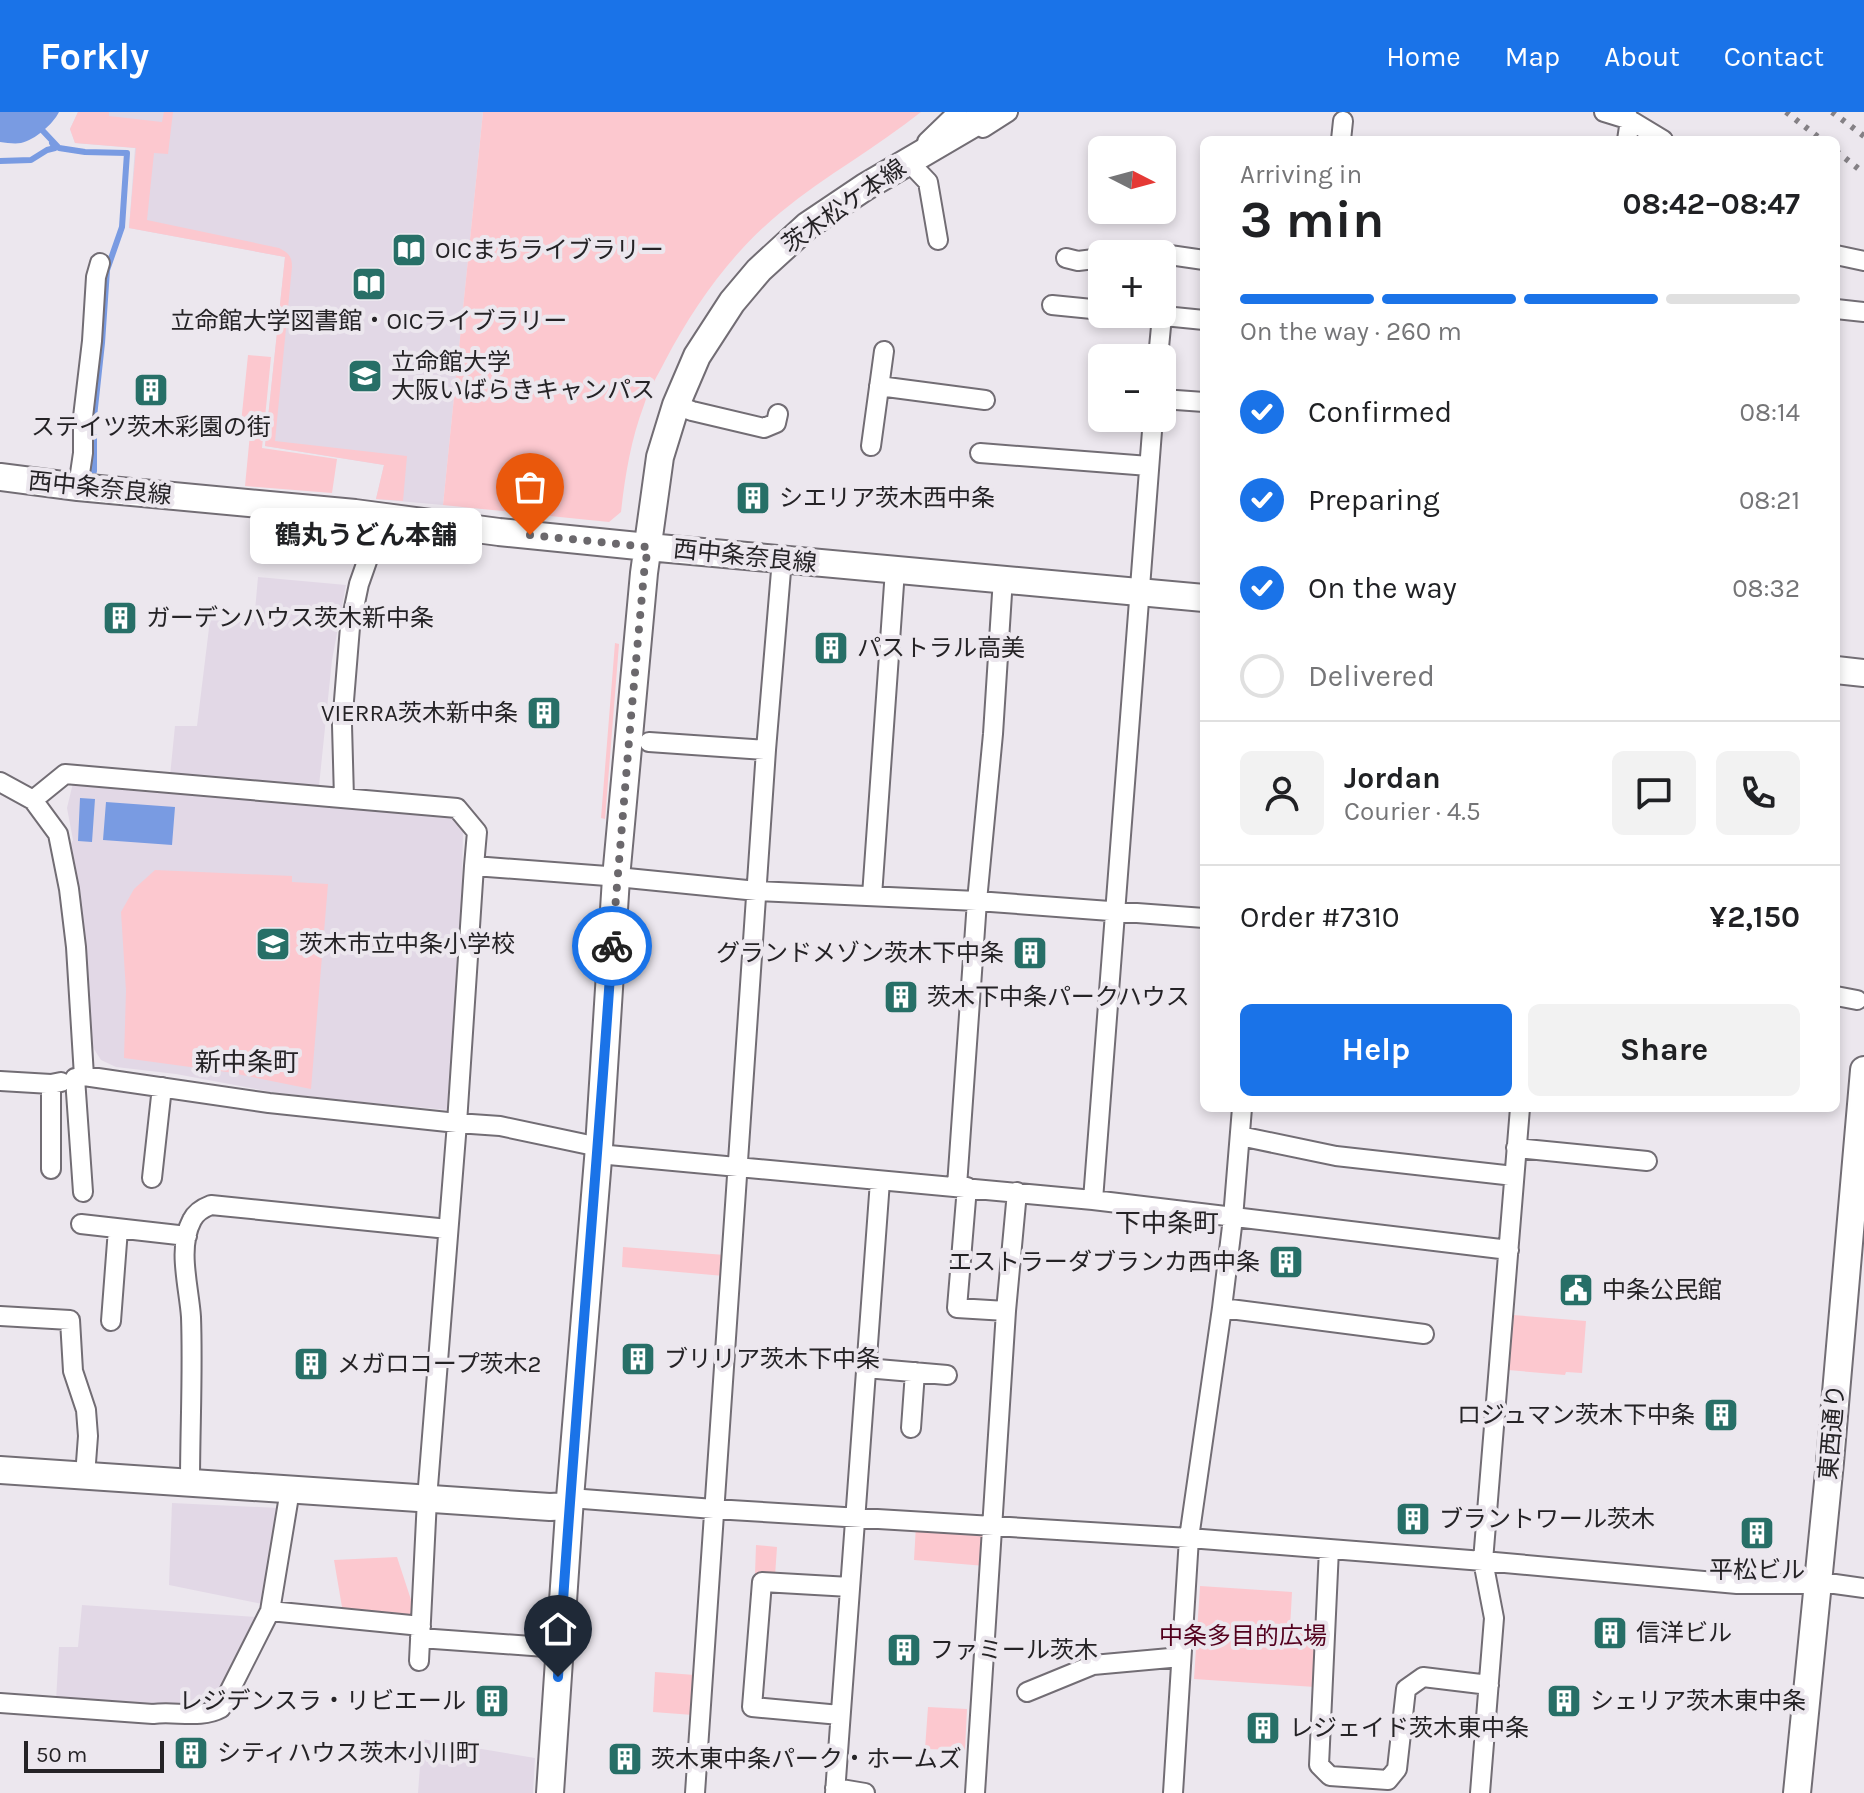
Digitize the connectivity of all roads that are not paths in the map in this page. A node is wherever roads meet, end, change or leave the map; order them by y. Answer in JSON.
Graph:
{"nodes":[{"id":1,"x":958,"y":112,"type":"edge"},
{"id":2,"x":989,"y":112,"type":"edge"},
{"id":3,"x":1008,"y":112,"type":"edge"},
{"id":4,"x":1604,"y":112,"type":"edge"},
{"id":5,"x":1627,"y":116,"type":"edge"},
{"id":6,"x":1343,"y":121,"type":"dead end"},
{"id":7,"x":1341,"y":136,"type":"edge"},
{"id":8,"x":1657,"y":136,"type":"edge"},
{"id":9,"x":908,"y":161,"type":"junction"},
{"id":10,"x":938,"y":240,"type":"dead end"},
{"id":11,"x":1176,"y":256,"type":"edge"},
{"id":12,"x":1840,"y":256,"type":"edge"},
{"id":13,"x":1066,"y":258,"type":"dead end"},
{"id":14,"x":1200,"y":259,"type":"edge"},
{"id":15,"x":1088,"y":260,"type":"edge"},
{"id":16,"x":1864,"y":261,"type":"edge"},
{"id":17,"x":100,"y":263,"type":"dead end"},
{"id":18,"x":1052,"y":305,"type":"dead end"},
{"id":19,"x":1088,"y":309,"type":"edge"},
{"id":20,"x":1840,"y":309,"type":"edge"},
{"id":21,"x":1864,"y":312,"type":"edge"},
{"id":22,"x":1176,"y":317,"type":"edge"},
{"id":23,"x":1200,"y":320,"type":"edge"},
{"id":24,"x":884,"y":351,"type":"dead end"},
{"id":25,"x":879,"y":386,"type":"junction"},
{"id":26,"x":985,"y":400,"type":"dead end"},
{"id":27,"x":1176,"y":400,"type":"edge"},
{"id":28,"x":1200,"y":402,"type":"edge"},
{"id":29,"x":676,"y":405,"type":"junction"},
{"id":30,"x":778,"y":414,"type":"dead end"},
{"id":31,"x":1152,"y":432,"type":"edge"},
{"id":32,"x":871,"y":446,"type":"dead end"},
{"id":33,"x":980,"y":453,"type":"dead end"},
{"id":34,"x":1149,"y":466,"type":"junction"},
{"id":35,"x":0,"y":477,"type":"edge"},
{"id":36,"x":78,"y":487,"type":"junction"},
{"id":37,"x":380,"y":516,"type":"junction"},
{"id":38,"x":648,"y":547,"type":"junction"},
{"id":39,"x":782,"y":559,"type":"junction"},
{"id":40,"x":895,"y":570,"type":"junction"},
{"id":41,"x":1003,"y":578,"type":"junction"},
{"id":42,"x":1140,"y":591,"type":"junction"},
{"id":43,"x":1200,"y":598,"type":"edge"},
{"id":44,"x":1840,"y":670,"type":"edge"},
{"id":45,"x":1864,"y":673,"type":"edge"},
{"id":46,"x":649,"y":742,"type":"dead end"},
{"id":47,"x":766,"y":750,"type":"junction"},
{"id":48,"x":0,"y":782,"type":"edge"},
{"id":49,"x":344,"y":798,"type":"junction"},
{"id":50,"x":33,"y":800,"type":"junction"},
{"id":51,"x":474,"y":866,"type":"junction"},
{"id":52,"x":616,"y":878,"type":"junction"},
{"id":53,"x":757,"y":891,"type":"junction"},
{"id":54,"x":872,"y":896,"type":"junction"},
{"id":55,"x":977,"y":901,"type":"junction"},
{"id":56,"x":1116,"y":911,"type":"junction"},
{"id":57,"x":1200,"y":918,"type":"edge"},
{"id":58,"x":1840,"y":997,"type":"edge"},
{"id":59,"x":1857,"y":1000,"type":"dead end"},
{"id":60,"x":1864,"y":1070,"type":"edge"},
{"id":61,"x":79,"y":1077,"type":"junction"},
{"id":62,"x":0,"y":1081,"type":"edge"},
{"id":63,"x":51,"y":1084,"type":"junction"},
{"id":64,"x":162,"y":1087,"type":"junction"},
{"id":65,"x":1242,"y":1112,"type":"edge"},
{"id":66,"x":1520,"y":1112,"type":"edge"},
{"id":67,"x":457,"y":1123,"type":"junction"},
{"id":68,"x":1240,"y":1136,"type":"junction"},
{"id":69,"x":1516,"y":1148,"type":"junction"},
{"id":70,"x":599,"y":1150,"type":"junction"},
{"id":71,"x":1860,"y":1150,"type":"edge"},
{"id":72,"x":1647,"y":1161,"type":"dead end"},
{"id":73,"x":739,"y":1166,"type":"junction"},
{"id":74,"x":51,"y":1169,"type":"dead end"},
{"id":75,"x":1514,"y":1176,"type":"junction"},
{"id":76,"x":152,"y":1178,"type":"dead end"},
{"id":77,"x":880,"y":1181,"type":"junction"},
{"id":78,"x":962,"y":1187,"type":"junction"},
{"id":79,"x":83,"y":1192,"type":"dead end"},
{"id":80,"x":1017,"y":1192,"type":"junction"},
{"id":81,"x":1093,"y":1200,"type":"junction"},
{"id":82,"x":1233,"y":1218,"type":"junction"},
{"id":83,"x":81,"y":1224,"type":"dead end"},
{"id":84,"x":118,"y":1229,"type":"junction"},
{"id":85,"x":448,"y":1229,"type":"junction"},
{"id":86,"x":187,"y":1236,"type":"junction"},
{"id":87,"x":1509,"y":1250,"type":"junction"},
{"id":88,"x":1854,"y":1284,"type":"edge"},
{"id":89,"x":1222,"y":1308,"type":"junction"},
{"id":90,"x":1006,"y":1311,"type":"junction"},
{"id":91,"x":0,"y":1316,"type":"edge"},
{"id":92,"x":111,"y":1321,"type":"dead end"},
{"id":93,"x":1424,"y":1334,"type":"dead end"},
{"id":94,"x":866,"y":1368,"type":"junction"},
{"id":95,"x":915,"y":1372,"type":"junction"},
{"id":96,"x":947,"y":1375,"type":"dead end"},
{"id":97,"x":911,"y":1428,"type":"dead end"},
{"id":98,"x":0,"y":1470,"type":"edge"},
{"id":99,"x":85,"y":1476,"type":"junction"},
{"id":100,"x":190,"y":1483,"type":"junction"},
{"id":101,"x":290,"y":1490,"type":"junction"},
{"id":102,"x":427,"y":1499,"type":"junction"},
{"id":103,"x":569,"y":1502,"type":"junction"},
{"id":104,"x":714,"y":1509,"type":"junction"},
{"id":105,"x":855,"y":1517,"type":"junction"},
{"id":106,"x":991,"y":1526,"type":"junction"},
{"id":107,"x":1189,"y":1538,"type":"junction"},
{"id":108,"x":1329,"y":1549,"type":"junction"},
{"id":109,"x":1483,"y":1561,"type":"junction"},
{"id":110,"x":1817,"y":1585,"type":"junction"},
{"id":111,"x":850,"y":1587,"type":"junction"},
{"id":112,"x":1864,"y":1588,"type":"edge"},
{"id":113,"x":270,"y":1611,"type":"junction"},
{"id":114,"x":421,"y":1632,"type":"junction"},
{"id":115,"x":559,"y":1648,"type":"junction"},
{"id":116,"x":1181,"y":1657,"type":"junction"},
{"id":117,"x":419,"y":1661,"type":"dead end"},
{"id":118,"x":1489,"y":1685,"type":"junction"},
{"id":119,"x":1027,"y":1692,"type":"dead end"},
{"id":120,"x":0,"y":1703,"type":"edge"},
{"id":121,"x":840,"y":1715,"type":"junction"},
{"id":122,"x":835,"y":1791,"type":"edge"},
{"id":123,"x":550,"y":1793,"type":"edge"},
{"id":124,"x":695,"y":1793,"type":"edge"},
{"id":125,"x":865,"y":1793,"type":"edge"},
{"id":126,"x":975,"y":1793,"type":"edge"},
{"id":127,"x":1173,"y":1793,"type":"edge"},
{"id":128,"x":1480,"y":1793,"type":"edge"},
{"id":129,"x":1797,"y":1793,"type":"edge"}],
"edges":[{"from":1,"to":9,"type":"street"},
{"from":2,"to":9,"type":"street","name":"茨木松ケ本線"},
{"from":3,"to":9,"type":"street"},
{"from":4,"to":5,"type":"street"},
{"from":5,"to":8,"type":"street"},
{"from":6,"to":7,"type":"street"},
{"from":9,"to":10,"type":"street"},
{"from":9,"to":29,"type":"street","name":"茨木松ケ本線"},
{"from":11,"to":14,"type":"street"},
{"from":12,"to":16,"type":"street"},
{"from":13,"to":15,"type":"street"},
{"from":17,"to":36,"type":"street"},
{"from":18,"to":19,"type":"street"},
{"from":20,"to":21,"type":"street"},
{"from":22,"to":23,"type":"street"},
{"from":24,"to":25,"type":"street"},
{"from":25,"to":26,"type":"street"},
{"from":25,"to":32,"type":"street"},
{"from":27,"to":28,"type":"street"},
{"from":29,"to":30,"type":"street"},
{"from":29,"to":38,"type":"street","name":"茨木松ケ本線"},
{"from":31,"to":34,"type":"street"},
{"from":33,"to":34,"type":"street"},
{"from":34,"to":42,"type":"street"},
{"from":35,"to":36,"type":"street","name":"西中条奈良線"},
{"from":36,"to":37,"type":"street","name":"西中条奈良線"},
{"from":37,"to":38,"type":"street","name":"西中条奈良線"},
{"from":37,"to":49,"type":"street"},
{"from":38,"to":39,"type":"street","name":"西中条奈良線"},
{"from":38,"to":52,"type":"street","name":"茨木松ケ本線"},
{"from":39,"to":40,"type":"street","name":"西中条奈良線"},
{"from":39,"to":47,"type":"street"},
{"from":40,"to":41,"type":"street","name":"西中条奈良線"},
{"from":40,"to":54,"type":"street"},
{"from":41,"to":42,"type":"street","name":"西中条奈良線"},
{"from":41,"to":55,"type":"street"},
{"from":42,"to":43,"type":"street","name":"西中条奈良線"},
{"from":42,"to":56,"type":"street"},
{"from":44,"to":45,"type":"street"},
{"from":46,"to":47,"type":"street"},
{"from":47,"to":53,"type":"street"},
{"from":48,"to":50,"type":"street"},
{"from":49,"to":50,"type":"street"},
{"from":49,"to":51,"type":"street"},
{"from":50,"to":61,"type":"street"},
{"from":51,"to":52,"type":"street"},
{"from":51,"to":67,"type":"street"},
{"from":52,"to":53,"type":"street"},
{"from":52,"to":70,"type":"street","name":"茨木松ケ本線"},
{"from":53,"to":54,"type":"street"},
{"from":53,"to":73,"type":"street"},
{"from":54,"to":55,"type":"street"},
{"from":55,"to":56,"type":"street"},
{"from":55,"to":78,"type":"street"},
{"from":56,"to":57,"type":"street"},
{"from":56,"to":81,"type":"street"},
{"from":58,"to":59,"type":"street"},
{"from":60,"to":71,"type":"street","name":"東西通り"},
{"from":61,"to":63,"type":"street"},
{"from":61,"to":64,"type":"street"},
{"from":61,"to":79,"type":"street"},
{"from":62,"to":63,"type":"street"},
{"from":63,"to":74,"type":"street"},
{"from":64,"to":67,"type":"street"},
{"from":64,"to":76,"type":"street"},
{"from":65,"to":68,"type":"street"},
{"from":66,"to":69,"type":"street"},
{"from":67,"to":70,"type":"street"},
{"from":67,"to":85,"type":"street"},
{"from":68,"to":75,"type":"street"},
{"from":68,"to":82,"type":"street"},
{"from":69,"to":72,"type":"street"},
{"from":69,"to":75,"type":"street"},
{"from":70,"to":73,"type":"street"},
{"from":70,"to":103,"type":"street","name":"茨木松ケ本線"},
{"from":71,"to":88,"type":"street","name":"東西通り"},
{"from":73,"to":77,"type":"street"},
{"from":73,"to":104,"type":"street"},
{"from":75,"to":87,"type":"street"},
{"from":77,"to":78,"type":"street"},
{"from":77,"to":94,"type":"street"},
{"from":78,"to":80,"type":"street"},
{"from":78,"to":90,"type":"street"},
{"from":80,"to":81,"type":"street"},
{"from":80,"to":90,"type":"street"},
{"from":81,"to":82,"type":"street"},
{"from":82,"to":87,"type":"street"},
{"from":82,"to":89,"type":"street"},
{"from":83,"to":84,"type":"street"},
{"from":84,"to":86,"type":"street"},
{"from":84,"to":92,"type":"street"},
{"from":85,"to":86,"type":"street"},
{"from":85,"to":102,"type":"street"},
{"from":86,"to":100,"type":"street"},
{"from":87,"to":109,"type":"street"},
{"from":88,"to":110,"type":"street","name":"東西通り"},
{"from":89,"to":93,"type":"street"},
{"from":89,"to":107,"type":"street"},
{"from":90,"to":106,"type":"street"},
{"from":91,"to":99,"type":"street"},
{"from":94,"to":95,"type":"street"},
{"from":94,"to":105,"type":"street"},
{"from":95,"to":96,"type":"street"},
{"from":95,"to":97,"type":"street"},
{"from":98,"to":99,"type":"street"},
{"from":99,"to":100,"type":"street"},
{"from":100,"to":101,"type":"street"},
{"from":101,"to":102,"type":"street"},
{"from":101,"to":113,"type":"street"},
{"from":102,"to":103,"type":"street"},
{"from":102,"to":114,"type":"street"},
{"from":103,"to":104,"type":"street"},
{"from":103,"to":115,"type":"street","name":"茨木松ケ本線"},
{"from":104,"to":105,"type":"street"},
{"from":104,"to":124,"type":"street"},
{"from":105,"to":106,"type":"street"},
{"from":105,"to":111,"type":"street"},
{"from":106,"to":107,"type":"street"},
{"from":106,"to":126,"type":"street"},
{"from":107,"to":108,"type":"street"},
{"from":107,"to":116,"type":"street"},
{"from":108,"to":109,"type":"street"},
{"from":108,"to":118,"type":"street"},
{"from":109,"to":110,"type":"street"},
{"from":109,"to":118,"type":"street"},
{"from":110,"to":112,"type":"street"},
{"from":110,"to":129,"type":"street","name":"東西通り"},
{"from":111,"to":121,"type":"street"},
{"from":111,"to":121,"type":"street"},
{"from":113,"to":114,"type":"street"},
{"from":113,"to":120,"type":"street"},
{"from":114,"to":115,"type":"street"},
{"from":114,"to":117,"type":"street"},
{"from":115,"to":123,"type":"street","name":"茨木松ケ本線"},
{"from":116,"to":119,"type":"street"},
{"from":116,"to":127,"type":"street"},
{"from":118,"to":128,"type":"street"},
{"from":121,"to":122,"type":"street"},
{"from":122,"to":125,"type":"street"}]}
